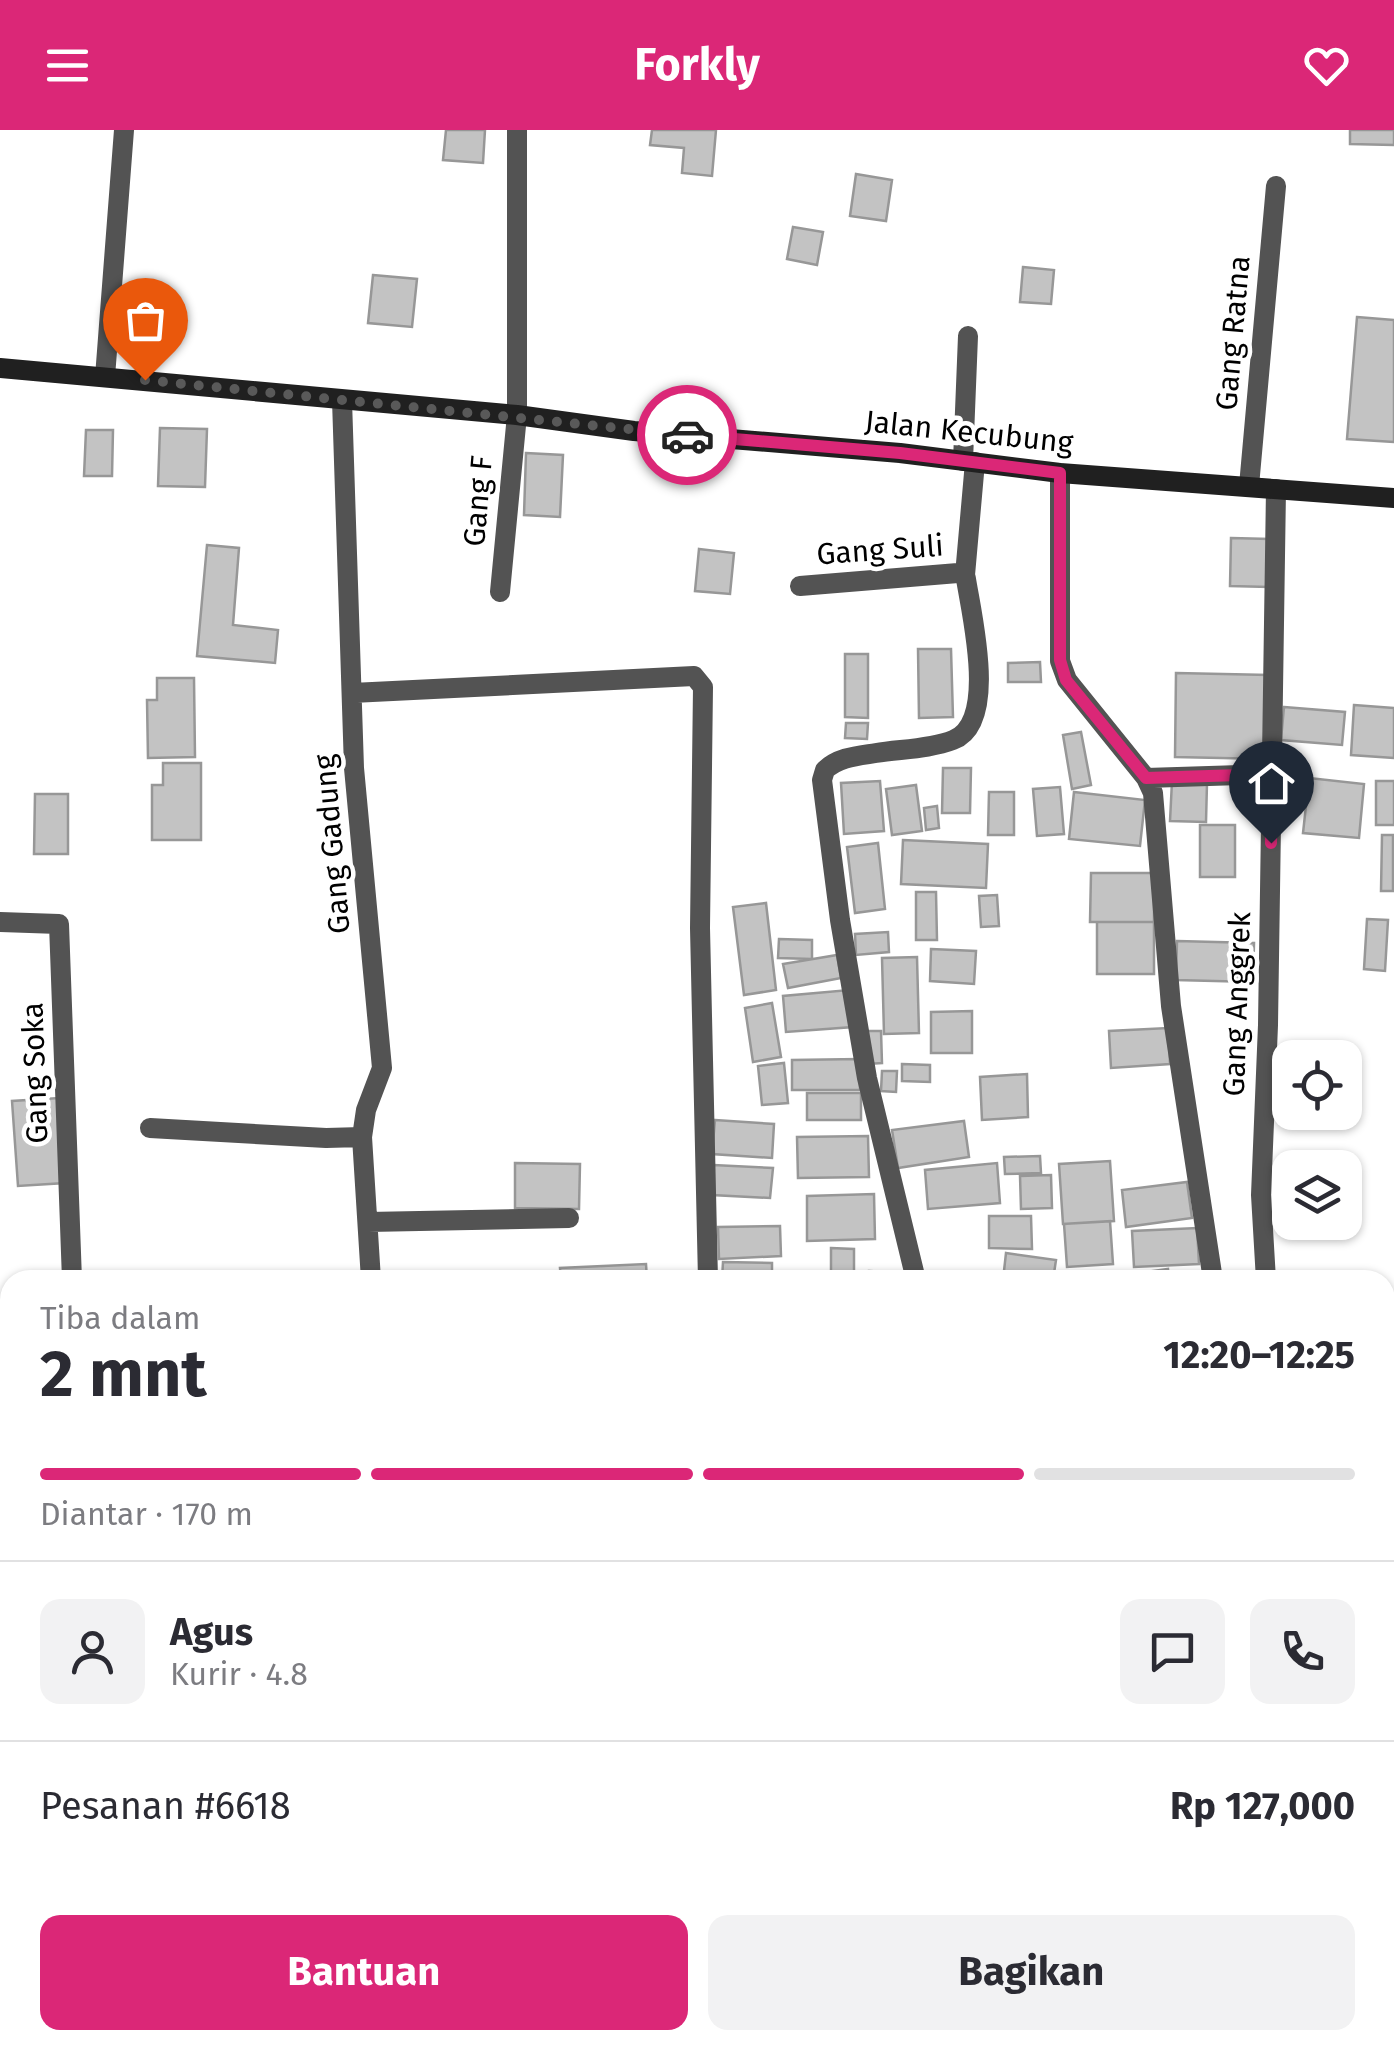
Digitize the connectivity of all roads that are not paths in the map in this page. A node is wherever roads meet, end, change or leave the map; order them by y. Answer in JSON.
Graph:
{"nodes":[{"id":1,"x":124,"y":130,"type":"edge"},
{"id":2,"x":517,"y":130,"type":"edge"},
{"id":3,"x":1276,"y":186,"type":"dead end"},
{"id":4,"x":968,"y":336,"type":"dead end"},
{"id":5,"x":0,"y":368,"type":"edge"},
{"id":6,"x":106,"y":377,"type":"junction"},
{"id":7,"x":342,"y":400,"type":"junction"},
{"id":8,"x":516,"y":416,"type":"junction"},
{"id":9,"x":969,"y":462,"type":"junction"},
{"id":10,"x":1060,"y":473,"type":"junction"},
{"id":11,"x":1249,"y":486,"type":"junction"},
{"id":12,"x":1276,"y":489,"type":"junction"},
{"id":13,"x":1394,"y":498,"type":"edge"},
{"id":14,"x":964,"y":574,"type":"junction"},
{"id":15,"x":800,"y":586,"type":"dead end"},
{"id":16,"x":500,"y":592,"type":"dead end"},
{"id":17,"x":352,"y":693,"type":"junction"},
{"id":18,"x":1272,"y":774,"type":"junction"},
{"id":19,"x":1146,"y":778,"type":"junction"},
{"id":20,"x":0,"y":922,"type":"edge"},
{"id":21,"x":150,"y":1128,"type":"dead end"},
{"id":22,"x":362,"y":1136,"type":"junction"},
{"id":23,"x":569,"y":1218,"type":"dead end"},
{"id":24,"x":368,"y":1222,"type":"junction"},
{"id":25,"x":72,"y":1270,"type":"edge"},
{"id":26,"x":370,"y":1270,"type":"edge"},
{"id":27,"x":708,"y":1270,"type":"edge"},
{"id":28,"x":914,"y":1270,"type":"edge"},
{"id":29,"x":1211,"y":1270,"type":"edge"},
{"id":30,"x":1265,"y":1270,"type":"edge"},
{"id":31,"x":81,"y":2050,"type":"edge"},
{"id":32,"x":181,"y":2050,"type":"edge"}],
"edges":[{"from":1,"to":6,"type":"street"},
{"from":2,"to":8,"type":"street","name":"Gang F"},
{"from":3,"to":11,"type":"street","name":"Gang Ratna"},
{"from":4,"to":9,"type":"street","name":"Gang Suli"},
{"from":5,"to":6,"type":"street","name":"Jalan Kecubung"},
{"from":6,"to":7,"type":"street","name":"Jalan Kecubung"},
{"from":7,"to":8,"type":"street","name":"Jalan Kecubung"},
{"from":7,"to":17,"type":"street","name":"Gang Gadung"},
{"from":8,"to":9,"type":"street","name":"Jalan Kecubung"},
{"from":8,"to":16,"type":"street","name":"Gang F"},
{"from":9,"to":10,"type":"street","name":"Jalan Kecubung"},
{"from":9,"to":14,"type":"street","name":"Gang Suli"},
{"from":10,"to":11,"type":"street","name":"Jalan Kecubung"},
{"from":10,"to":19,"type":"street"},
{"from":11,"to":12,"type":"street","name":"Jalan Kecubung"},
{"from":12,"to":13,"type":"street","name":"Jalan Kecubung"},
{"from":12,"to":18,"type":"street","name":"Gang Anggrek"},
{"from":14,"to":15,"type":"street","name":"Gang Suli"},
{"from":14,"to":28,"type":"street","name":"Gang Suli"},
{"from":17,"to":22,"type":"street","name":"Gang Gadung"},
{"from":17,"to":27,"type":"street"},
{"from":18,"to":19,"type":"street"},
{"from":18,"to":30,"type":"street","name":"Gang Anggrek"},
{"from":19,"to":29,"type":"street"},
{"from":20,"to":25,"type":"street","name":"Gang Soka"},
{"from":21,"to":22,"type":"street"},
{"from":22,"to":24,"type":"street","name":"Gang Gadung"},
{"from":23,"to":24,"type":"street"},
{"from":24,"to":26,"type":"street","name":"Gang Gadung"},
{"from":31,"to":32,"type":"street"}]}
